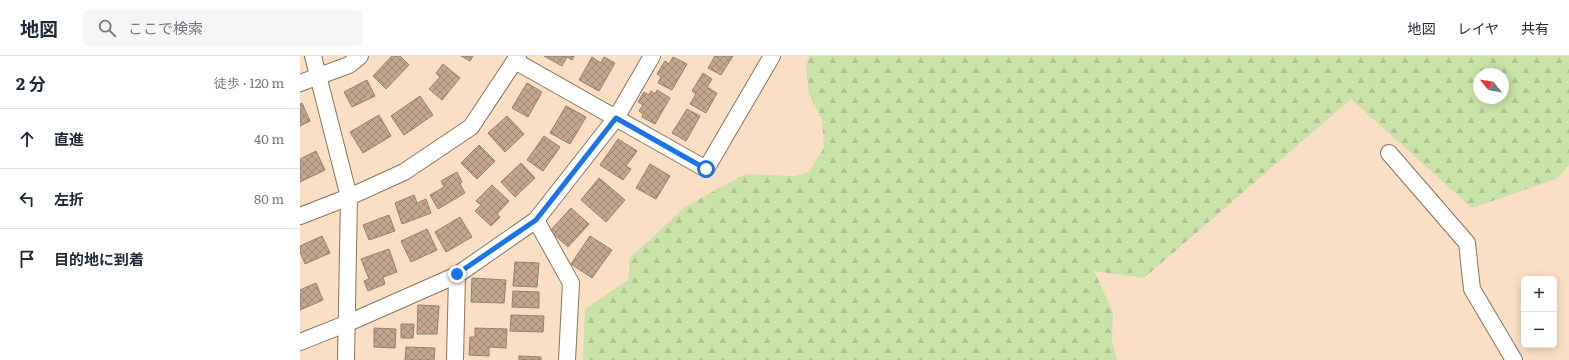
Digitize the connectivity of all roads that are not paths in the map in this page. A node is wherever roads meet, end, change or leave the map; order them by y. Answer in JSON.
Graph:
{"nodes":[{"id":1,"x":313,"y":56,"type":"edge"},
{"id":2,"x":360,"y":56,"type":"edge"},
{"id":3,"x":652,"y":56,"type":"edge"},
{"id":4,"x":772,"y":56,"type":"edge"},
{"id":5,"x":517,"y":59,"type":"edge"},
{"id":6,"x":318,"y":77,"type":"junction"},
{"id":7,"x":300,"y":83,"type":"edge"},
{"id":8,"x":616,"y":118,"type":"junction"},
{"id":9,"x":1389,"y":153,"type":"dead end"},
{"id":10,"x":349,"y":197,"type":"junction"},
{"id":11,"x":300,"y":216,"type":"edge"},
{"id":12,"x":536,"y":220,"type":"junction"},
{"id":13,"x":457,"y":274,"type":"junction"},
{"id":14,"x":348,"y":323,"type":"junction"},
{"id":15,"x":300,"y":342,"type":"edge"},
{"id":16,"x":346,"y":360,"type":"edge"},
{"id":17,"x":455,"y":360,"type":"edge"},
{"id":18,"x":567,"y":360,"type":"edge"},
{"id":19,"x":1514,"y":360,"type":"edge"}],
"edges":[{"from":1,"to":6,"type":"street"},
{"from":2,"to":6,"type":"street"},
{"from":3,"to":8,"type":"street"},
{"from":4,"to":8,"type":"street"},
{"from":5,"to":8,"type":"street"},
{"from":5,"to":10,"type":"street"},
{"from":6,"to":7,"type":"street"},
{"from":6,"to":10,"type":"street"},
{"from":8,"to":12,"type":"street"},
{"from":9,"to":19,"type":"street"},
{"from":10,"to":11,"type":"street"},
{"from":10,"to":14,"type":"street"},
{"from":12,"to":13,"type":"street"},
{"from":12,"to":18,"type":"street"},
{"from":13,"to":14,"type":"street"},
{"from":13,"to":17,"type":"street"},
{"from":14,"to":15,"type":"street"},
{"from":14,"to":16,"type":"street"}]}
